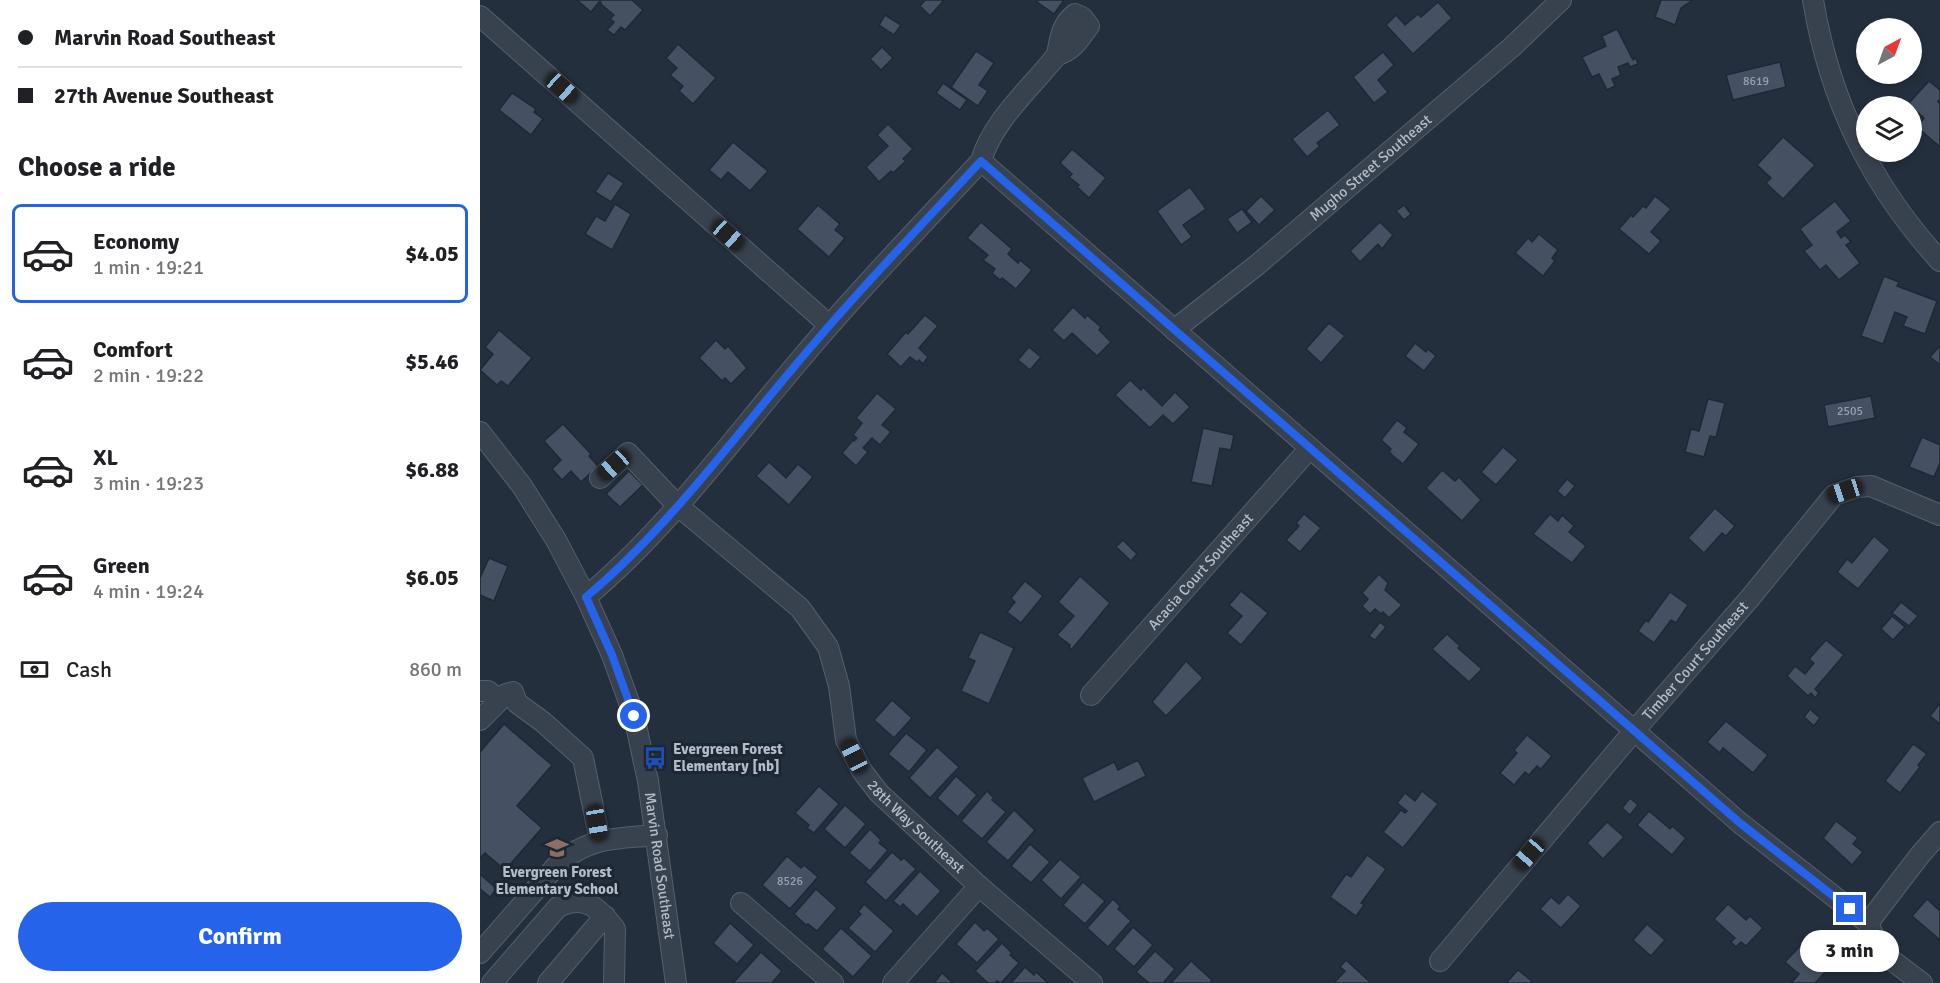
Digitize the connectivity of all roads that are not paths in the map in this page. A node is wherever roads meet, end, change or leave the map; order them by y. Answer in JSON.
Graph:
{"nodes":[{"id":1,"x":1561,"y":0,"type":"edge"},
{"id":2,"x":1813,"y":0,"type":"edge"},
{"id":3,"x":480,"y":16,"type":"edge"},
{"id":4,"x":1057,"y":55,"type":"dead end"},
{"id":5,"x":981,"y":161,"type":"junction"},
{"id":6,"x":1940,"y":261,"type":"edge"},
{"id":7,"x":829,"y":325,"type":"junction"},
{"id":8,"x":1174,"y":330,"type":"junction"},
{"id":9,"x":480,"y":432,"type":"edge"},
{"id":10,"x":1310,"y":448,"type":"junction"},
{"id":11,"x":600,"y":478,"type":"dead end"},
{"id":12,"x":677,"y":505,"type":"junction"},
{"id":13,"x":1940,"y":515,"type":"edge"},
{"id":14,"x":586,"y":597,"type":"junction"},
{"id":15,"x":480,"y":691,"type":"edge"},
{"id":16,"x":1091,"y":695,"type":"dead end"},
{"id":17,"x":498,"y":700,"type":"junction"},
{"id":18,"x":480,"y":720,"type":"edge"},
{"id":19,"x":1634,"y":731,"type":"junction"},
{"id":20,"x":1940,"y":832,"type":"edge"},
{"id":21,"x":657,"y":834,"type":"junction"},
{"id":22,"x":600,"y":841,"type":"junction"},
{"id":23,"x":979,"y":886,"type":"junction"},
{"id":24,"x":741,"y":903,"type":"dead end"},
{"id":25,"x":605,"y":916,"type":"junction"},
{"id":26,"x":1868,"y":923,"type":"junction"},
{"id":27,"x":480,"y":953,"type":"edge"},
{"id":28,"x":1440,"y":961,"type":"dead end"},
{"id":29,"x":610,"y":979,"type":"edge"},
{"id":30,"x":492,"y":983,"type":"edge"},
{"id":31,"x":548,"y":983,"type":"edge"},
{"id":32,"x":676,"y":983,"type":"edge"},
{"id":33,"x":833,"y":983,"type":"edge"},
{"id":34,"x":893,"y":983,"type":"edge"},
{"id":35,"x":1092,"y":983,"type":"edge"},
{"id":36,"x":1922,"y":983,"type":"edge"}],
"edges":[{"from":1,"to":8,"type":"street","name":"Mugho Street Southeast"},
{"from":2,"to":6,"type":"street"},
{"from":3,"to":7,"type":"street"},
{"from":4,"to":5,"type":"street"},
{"from":5,"to":7,"type":"street"},
{"from":5,"to":8,"type":"street"},
{"from":7,"to":12,"type":"street"},
{"from":8,"to":10,"type":"street"},
{"from":9,"to":14,"type":"street","name":"Marvin Road Southeast"},
{"from":10,"to":16,"type":"street","name":"Acacia Court Southeast"},
{"from":10,"to":19,"type":"street"},
{"from":11,"to":12,"type":"street","name":"28th Way Southeast"},
{"from":12,"to":14,"type":"street"},
{"from":12,"to":23,"type":"street","name":"28th Way Southeast"},
{"from":13,"to":19,"type":"street","name":"Timber Court Southeast"},
{"from":14,"to":21,"type":"street","name":"Marvin Road Southeast"},
{"from":15,"to":17,"type":"street"},
{"from":17,"to":18,"type":"street"},
{"from":17,"to":22,"type":"street"},
{"from":19,"to":26,"type":"street"},
{"from":19,"to":28,"type":"street","name":"Timber Court Southeast"},
{"from":20,"to":26,"type":"street"},
{"from":21,"to":22,"type":"street"},
{"from":21,"to":32,"type":"street","name":"Marvin Road Southeast"},
{"from":22,"to":27,"type":"street"},
{"from":23,"to":34,"type":"street"},
{"from":23,"to":35,"type":"street","name":"28th Way Southeast"},
{"from":24,"to":33,"type":"street"},
{"from":25,"to":29,"type":"street"},
{"from":25,"to":30,"type":"street"},
{"from":25,"to":31,"type":"street"},
{"from":26,"to":36,"type":"street"}]}
